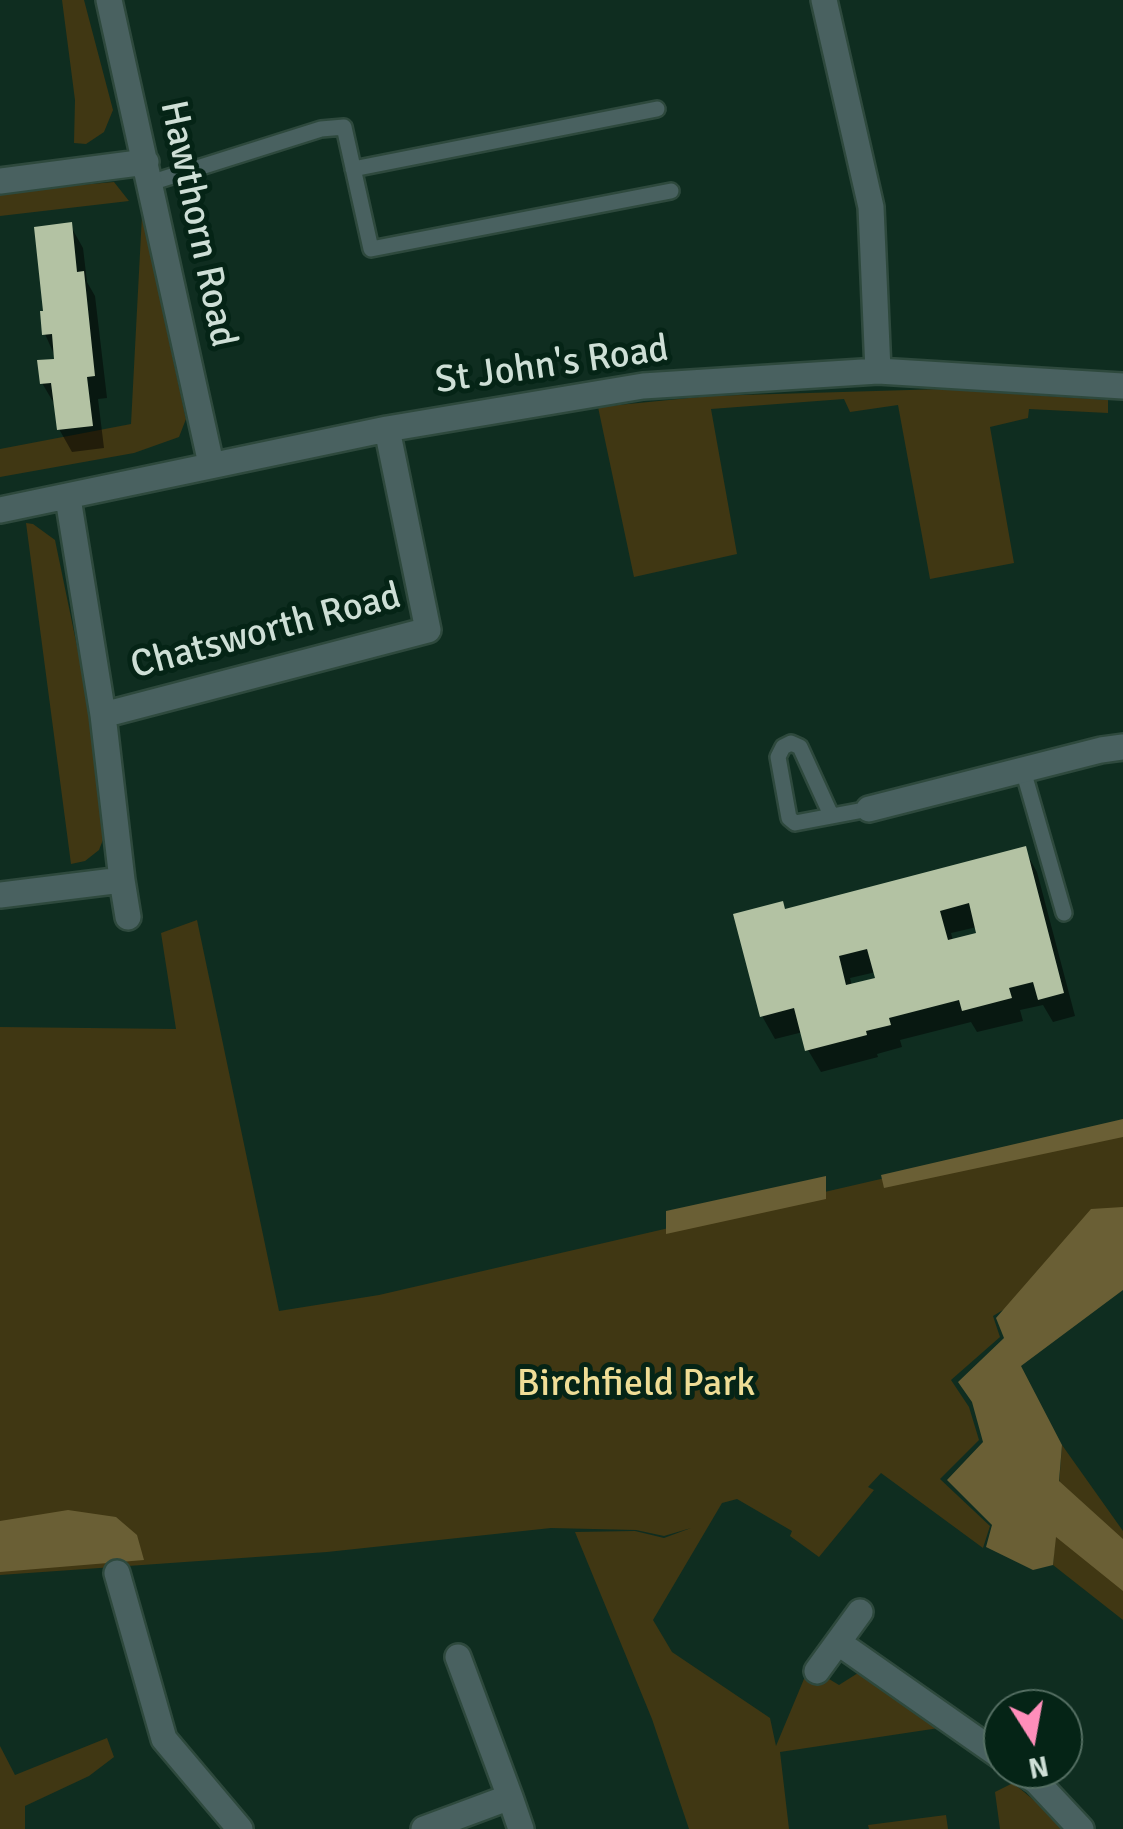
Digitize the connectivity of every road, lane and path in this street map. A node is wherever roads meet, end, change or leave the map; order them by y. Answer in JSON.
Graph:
{"nodes":[{"id":1,"x":109,"y":0,"type":"edge"},
{"id":2,"x":832,"y":2,"type":"edge"},
{"id":3,"x":656,"y":109,"type":"dead end"},
{"id":4,"x":353,"y":169,"type":"junction"},
{"id":5,"x":148,"y":172,"type":"junction"},
{"id":6,"x":0,"y":181,"type":"edge"},
{"id":7,"x":671,"y":190,"type":"dead end"},
{"id":8,"x":878,"y":371,"type":"junction"},
{"id":9,"x":1123,"y":386,"type":"edge"},
{"id":10,"x":387,"y":429,"type":"junction"},
{"id":11,"x":211,"y":464,"type":"junction"},
{"id":12,"x":68,"y":498,"type":"junction"},
{"id":13,"x":0,"y":510,"type":"edge"},
{"id":14,"x":102,"y":715,"type":"junction"},
{"id":15,"x":1123,"y":747,"type":"edge"},
{"id":16,"x":1022,"y":770,"type":"junction"},
{"id":17,"x":870,"y":809,"type":"joint"},
{"id":18,"x":830,"y":815,"type":"junction"},
{"id":19,"x":122,"y":880,"type":"junction"},
{"id":20,"x":0,"y":895,"type":"edge"},
{"id":21,"x":1064,"y":913,"type":"dead end"},
{"id":22,"x":128,"y":917,"type":"dead end"},
{"id":23,"x":116,"y":1573,"type":"dead end"},
{"id":24,"x":860,"y":1612,"type":"dead end"},
{"id":25,"x":839,"y":1643,"type":"junction"},
{"id":26,"x":458,"y":1657,"type":"dead end"},
{"id":27,"x":817,"y":1671,"type":"dead end"},
{"id":28,"x":983,"y":1744,"type":"edge"},
{"id":29,"x":1043,"y":1789,"type":"edge"},
{"id":30,"x":510,"y":1797,"type":"junction"},
{"id":31,"x":240,"y":1829,"type":"edge"},
{"id":32,"x":424,"y":1829,"type":"edge"},
{"id":33,"x":520,"y":1829,"type":"edge"},
{"id":34,"x":1081,"y":1829,"type":"edge"}],
"edges":[{"from":1,"to":5,"type":"street","name":"Hawthorn Road"},
{"from":2,"to":8,"type":"street"},
{"from":3,"to":4,"type":"lane"},
{"from":4,"to":5,"type":"lane"},
{"from":4,"to":7,"type":"lane"},
{"from":5,"to":6,"type":"street"},
{"from":5,"to":11,"type":"street","name":"Hawthorn Road"},
{"from":8,"to":9,"type":"street","name":"St John's Road"},
{"from":8,"to":10,"type":"street","name":"St John's Road"},
{"from":10,"to":11,"type":"street","name":"St John's Road"},
{"from":10,"to":14,"type":"street","name":"Chatsworth Road"},
{"from":11,"to":12,"type":"street","name":"St John's Road"},
{"from":12,"to":13,"type":"street","name":"St John's Road"},
{"from":12,"to":14,"type":"street"},
{"from":14,"to":19,"type":"street"},
{"from":15,"to":16,"type":"street"},
{"from":16,"to":17,"type":"street"},
{"from":16,"to":21,"type":"lane"},
{"from":17,"to":18,"type":"lane"},
{"from":18,"to":18,"type":"lane"},
{"from":19,"to":20,"type":"street"},
{"from":19,"to":22,"type":"street"},
{"from":23,"to":31,"type":"street"},
{"from":24,"to":25,"type":"street"},
{"from":25,"to":27,"type":"street"},
{"from":25,"to":28,"type":"street"},
{"from":26,"to":30,"type":"street"},
{"from":29,"to":34,"type":"street"},
{"from":30,"to":32,"type":"street"},
{"from":30,"to":33,"type":"street"}]}
